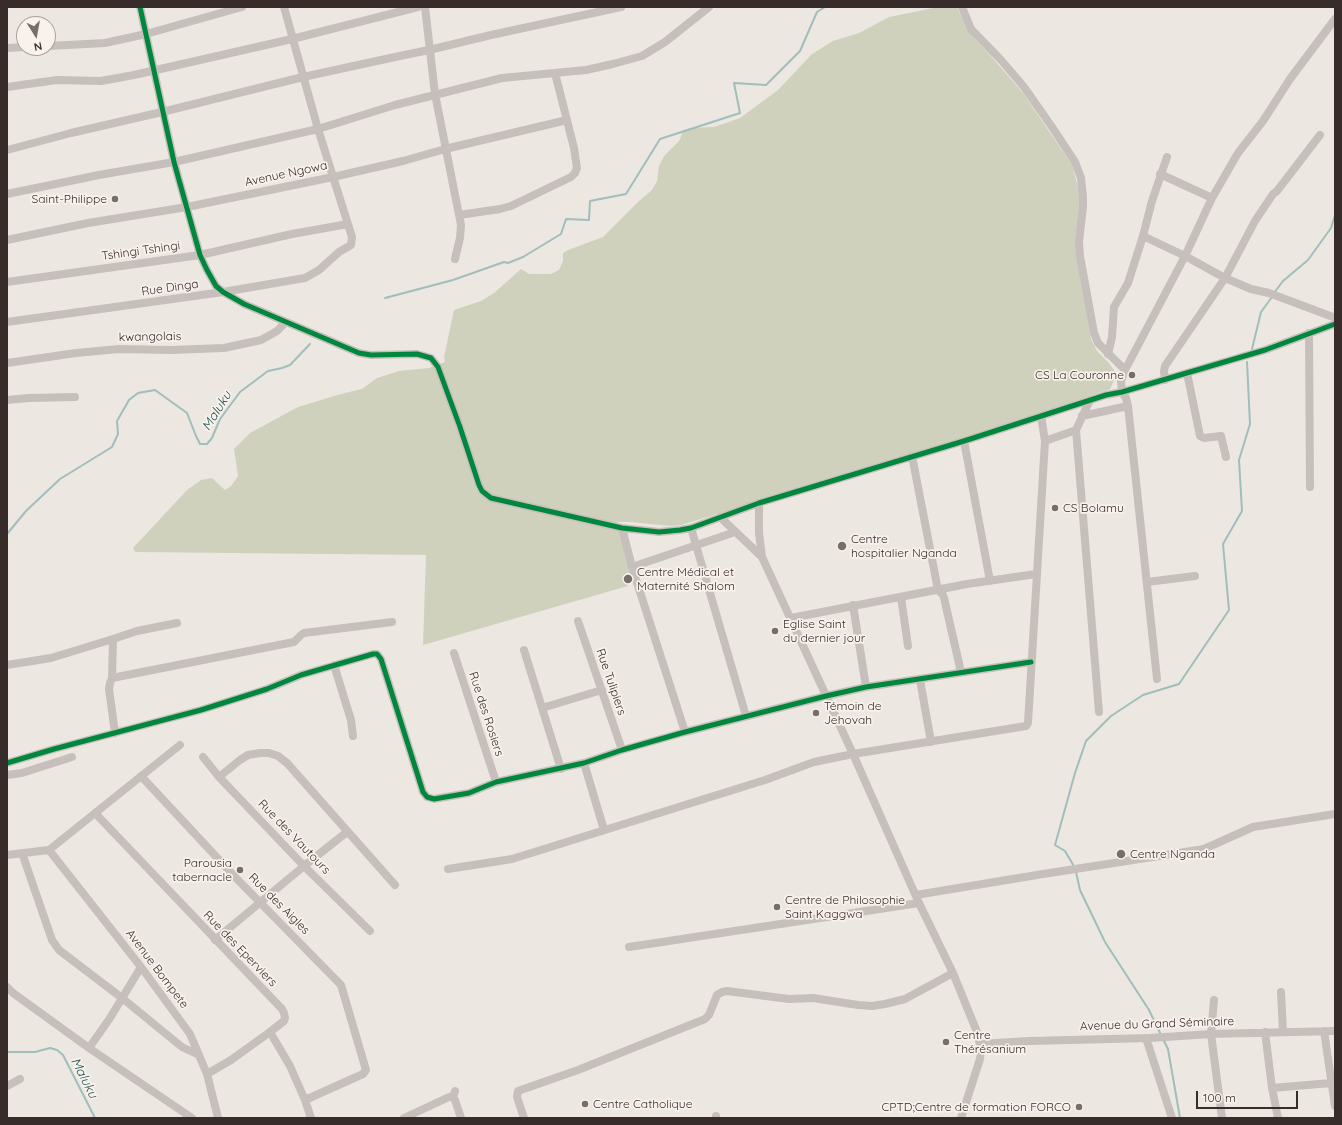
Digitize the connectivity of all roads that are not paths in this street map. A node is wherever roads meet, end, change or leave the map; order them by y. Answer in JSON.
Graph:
{"nodes":[{"id":1,"x":140,"y":7,"type":"edge"},
{"id":2,"x":242,"y":7,"type":"edge"},
{"id":3,"x":284,"y":7,"type":"edge"},
{"id":4,"x":418,"y":7,"type":"edge"},
{"id":5,"x":425,"y":7,"type":"edge"},
{"id":6,"x":621,"y":7,"type":"edge"},
{"id":7,"x":709,"y":7,"type":"edge"},
{"id":8,"x":962,"y":7,"type":"edge"},
{"id":9,"x":1335,"y":18,"type":"edge"},
{"id":10,"x":146,"y":34,"type":"junction"},
{"id":11,"x":292,"y":38,"type":"junction"},
{"id":12,"x":56,"y":46,"type":"edge"},
{"id":13,"x":429,"y":50,"type":"junction"},
{"id":14,"x":153,"y":70,"type":"junction"},
{"id":15,"x":555,"y":73,"type":"junction"},
{"id":16,"x":304,"y":77,"type":"junction"},
{"id":17,"x":7,"y":87,"type":"edge"},
{"id":18,"x":435,"y":94,"type":"junction"},
{"id":19,"x":162,"y":112,"type":"junction"},
{"id":20,"x":567,"y":120,"type":"junction"},
{"id":21,"x":318,"y":129,"type":"junction"},
{"id":22,"x":1320,"y":135,"type":"dead end"},
{"id":23,"x":445,"y":149,"type":"junction"},
{"id":24,"x":7,"y":150,"type":"edge"},
{"id":25,"x":1167,"y":157,"type":"dead end"},
{"id":26,"x":174,"y":162,"type":"junction"},
{"id":27,"x":1160,"y":174,"type":"junction"},
{"id":28,"x":333,"y":177,"type":"junction"},
{"id":29,"x":7,"y":194,"type":"edge"},
{"id":30,"x":1212,"y":198,"type":"junction"},
{"id":31,"x":188,"y":207,"type":"junction"},
{"id":32,"x":459,"y":215,"type":"junction"},
{"id":33,"x":348,"y":224,"type":"junction"},
{"id":34,"x":1143,"y":236,"type":"junction"},
{"id":35,"x":7,"y":240,"type":"edge"},
{"id":36,"x":200,"y":255,"type":"junction"},
{"id":37,"x":1185,"y":256,"type":"junction"},
{"id":38,"x":455,"y":259,"type":"dead end"},
{"id":39,"x":1225,"y":278,"type":"junction"},
{"id":40,"x":7,"y":282,"type":"edge"},
{"id":41,"x":222,"y":292,"type":"junction"},
{"id":42,"x":1334,"y":319,"type":"edge"},
{"id":43,"x":7,"y":322,"type":"edge"},
{"id":44,"x":286,"y":322,"type":"junction"},
{"id":45,"x":1309,"y":333,"type":"junction"},
{"id":46,"x":1108,"y":354,"type":"junction"},
{"id":47,"x":7,"y":363,"type":"edge"},
{"id":48,"x":1125,"y":370,"type":"junction"},
{"id":49,"x":1187,"y":373,"type":"junction"},
{"id":50,"x":1165,"y":380,"type":"junction"},
{"id":51,"x":1122,"y":392,"type":"junction"},
{"id":52,"x":74,"y":397,"type":"dead end"},
{"id":53,"x":7,"y":400,"type":"edge"},
{"id":54,"x":1090,"y":400,"type":"junction"},
{"id":55,"x":1128,"y":406,"type":"junction"},
{"id":56,"x":1041,"y":416,"type":"junction"},
{"id":57,"x":1082,"y":416,"type":"junction"},
{"id":58,"x":1076,"y":430,"type":"junction"},
{"id":59,"x":964,"y":441,"type":"junction"},
{"id":60,"x":1044,"y":441,"type":"junction"},
{"id":61,"x":912,"y":456,"type":"junction"},
{"id":62,"x":1226,"y":457,"type":"dead end"},
{"id":63,"x":1310,"y":487,"type":"dead end"},
{"id":64,"x":759,"y":504,"type":"junction"},
{"id":65,"x":720,"y":517,"type":"junction"},
{"id":66,"x":622,"y":528,"type":"junction"},
{"id":67,"x":691,"y":528,"type":"junction"},
{"id":68,"x":735,"y":532,"type":"junction"},
{"id":69,"x":697,"y":545,"type":"junction"},
{"id":70,"x":762,"y":557,"type":"junction"},
{"id":71,"x":632,"y":567,"type":"junction"},
{"id":72,"x":1036,"y":574,"type":"junction"},
{"id":73,"x":1195,"y":576,"type":"dead end"},
{"id":74,"x":990,"y":581,"type":"junction"},
{"id":75,"x":1147,"y":582,"type":"junction"},
{"id":76,"x":938,"y":590,"type":"junction"},
{"id":77,"x":900,"y":597,"type":"junction"},
{"id":78,"x":853,"y":605,"type":"junction"},
{"id":79,"x":791,"y":618,"type":"junction"},
{"id":80,"x":578,"y":621,"type":"dead end"},
{"id":81,"x":392,"y":622,"type":"dead end"},
{"id":82,"x":177,"y":623,"type":"dead end"},
{"id":83,"x":113,"y":640,"type":"junction"},
{"id":84,"x":908,"y":646,"type":"dead end"},
{"id":85,"x":524,"y":650,"type":"dead end"},
{"id":86,"x":454,"y":653,"type":"dead end"},
{"id":87,"x":1031,"y":662,"type":"junction"},
{"id":88,"x":7,"y":664,"type":"edge"},
{"id":89,"x":334,"y":665,"type":"junction"},
{"id":90,"x":961,"y":672,"type":"junction"},
{"id":91,"x":112,"y":678,"type":"junction"},
{"id":92,"x":1157,"y":679,"type":"dead end"},
{"id":93,"x":920,"y":680,"type":"junction"},
{"id":94,"x":866,"y":687,"type":"junction"},
{"id":95,"x":602,"y":690,"type":"junction"},
{"id":96,"x":826,"y":696,"type":"junction"},
{"id":97,"x":542,"y":708,"type":"junction"},
{"id":98,"x":1099,"y":712,"type":"dead end"},
{"id":99,"x":746,"y":716,"type":"junction"},
{"id":100,"x":685,"y":732,"type":"junction"},
{"id":101,"x":115,"y":733,"type":"junction"},
{"id":102,"x":353,"y":736,"type":"dead end"},
{"id":103,"x":930,"y":742,"type":"junction"},
{"id":104,"x":180,"y":745,"type":"dead end"},
{"id":105,"x":622,"y":750,"type":"junction"},
{"id":106,"x":853,"y":754,"type":"junction"},
{"id":107,"x":72,"y":757,"type":"dead end"},
{"id":108,"x":202,"y":757,"type":"dead end"},
{"id":109,"x":7,"y":763,"type":"edge"},
{"id":110,"x":584,"y":763,"type":"junction"},
{"id":111,"x":561,"y":769,"type":"junction"},
{"id":112,"x":7,"y":775,"type":"edge"},
{"id":113,"x":141,"y":776,"type":"junction"},
{"id":114,"x":219,"y":777,"type":"junction"},
{"id":115,"x":496,"y":782,"type":"junction"},
{"id":116,"x":95,"y":813,"type":"junction"},
{"id":117,"x":1335,"y":814,"type":"edge"},
{"id":118,"x":604,"y":830,"type":"junction"},
{"id":119,"x":347,"y":832,"type":"junction"},
{"id":120,"x":49,"y":850,"type":"junction"},
{"id":121,"x":22,"y":853,"type":"junction"},
{"id":122,"x":7,"y":855,"type":"edge"},
{"id":123,"x":304,"y":866,"type":"junction"},
{"id":124,"x":448,"y":869,"type":"dead end"},
{"id":125,"x":395,"y":885,"type":"dead end"},
{"id":126,"x":917,"y":899,"type":"junction"},
{"id":127,"x":260,"y":902,"type":"junction"},
{"id":128,"x":370,"y":931,"type":"dead end"},
{"id":129,"x":215,"y":940,"type":"junction"},
{"id":130,"x":629,"y":948,"type":"dead end"},
{"id":131,"x":141,"y":967,"type":"junction"},
{"id":132,"x":953,"y":974,"type":"junction"},
{"id":133,"x":7,"y":987,"type":"edge"},
{"id":134,"x":1281,"y":992,"type":"dead end"},
{"id":135,"x":122,"y":998,"type":"junction"},
{"id":136,"x":1214,"y":1000,"type":"dead end"},
{"id":137,"x":1324,"y":1031,"type":"junction"},
{"id":138,"x":1335,"y":1031,"type":"edge"},
{"id":139,"x":270,"y":1032,"type":"junction"},
{"id":140,"x":1264,"y":1032,"type":"junction"},
{"id":141,"x":1282,"y":1032,"type":"junction"},
{"id":142,"x":1211,"y":1034,"type":"junction"},
{"id":143,"x":1148,"y":1038,"type":"junction"},
{"id":144,"x":980,"y":1044,"type":"junction"},
{"id":145,"x":88,"y":1048,"type":"junction"},
{"id":146,"x":199,"y":1055,"type":"junction"},
{"id":147,"x":207,"y":1074,"type":"junction"},
{"id":148,"x":20,"y":1079,"type":"dead end"},
{"id":149,"x":1331,"y":1083,"type":"junction"},
{"id":150,"x":7,"y":1086,"type":"edge"},
{"id":151,"x":1272,"y":1088,"type":"junction"},
{"id":152,"x":305,"y":1100,"type":"junction"},
{"id":153,"x":1335,"y":1106,"type":"edge"},
{"id":154,"x":192,"y":1118,"type":"edge"},
{"id":155,"x":218,"y":1118,"type":"edge"},
{"id":156,"x":311,"y":1118,"type":"edge"},
{"id":157,"x":404,"y":1118,"type":"edge"},
{"id":158,"x":461,"y":1118,"type":"edge"},
{"id":159,"x":524,"y":1118,"type":"edge"},
{"id":160,"x":961,"y":1118,"type":"edge"},
{"id":161,"x":1172,"y":1118,"type":"edge"},
{"id":162,"x":1222,"y":1118,"type":"edge"},
{"id":163,"x":1278,"y":1118,"type":"edge"}],
"edges":[{"from":1,"to":10,"type":"street"},
{"from":2,"to":10,"type":"street"},
{"from":3,"to":11,"type":"street"},
{"from":4,"to":11,"type":"street"},
{"from":5,"to":13,"type":"street"},
{"from":6,"to":13,"type":"street"},
{"from":7,"to":15,"type":"street"},
{"from":8,"to":46,"type":"street"},
{"from":9,"to":30,"type":"street"},
{"from":10,"to":12,"type":"street"},
{"from":10,"to":14,"type":"street"},
{"from":11,"to":14,"type":"street"},
{"from":11,"to":16,"type":"street"},
{"from":13,"to":16,"type":"street"},
{"from":13,"to":18,"type":"street"},
{"from":14,"to":17,"type":"street"},
{"from":14,"to":19,"type":"street"},
{"from":15,"to":18,"type":"street"},
{"from":15,"to":20,"type":"street"},
{"from":16,"to":19,"type":"street"},
{"from":16,"to":21,"type":"street"},
{"from":18,"to":21,"type":"street"},
{"from":18,"to":23,"type":"street"},
{"from":19,"to":24,"type":"street"},
{"from":19,"to":26,"type":"street"},
{"from":20,"to":23,"type":"street","name":"Avenue Ngowa"},
{"from":20,"to":32,"type":"street"},
{"from":21,"to":26,"type":"street"},
{"from":21,"to":28,"type":"street"},
{"from":22,"to":39,"type":"street"},
{"from":23,"to":28,"type":"street","name":"Avenue Ngowa"},
{"from":23,"to":32,"type":"street"},
{"from":25,"to":27,"type":"street"},
{"from":26,"to":29,"type":"street"},
{"from":26,"to":31,"type":"street"},
{"from":27,"to":30,"type":"street"},
{"from":27,"to":34,"type":"street"},
{"from":28,"to":31,"type":"street","name":"Avenue Ngowa"},
{"from":28,"to":33,"type":"street"},
{"from":30,"to":37,"type":"street"},
{"from":31,"to":35,"type":"street","name":"Avenue Ngowa"},
{"from":31,"to":36,"type":"street"},
{"from":32,"to":38,"type":"street"},
{"from":33,"to":36,"type":"street","name":"Tshingi Tshingi"},
{"from":33,"to":41,"type":"street","name":"Rue Dinga"},
{"from":34,"to":37,"type":"street"},
{"from":34,"to":46,"type":"street"},
{"from":36,"to":40,"type":"street","name":"Tshingi Tshingi"},
{"from":36,"to":41,"type":"street"},
{"from":37,"to":39,"type":"street"},
{"from":37,"to":48,"type":"street"},
{"from":39,"to":42,"type":"street"},
{"from":39,"to":50,"type":"street"},
{"from":41,"to":43,"type":"street","name":"Rue Dinga"},
{"from":41,"to":44,"type":"street"},
{"from":42,"to":45,"type":"street"},
{"from":44,"to":47,"type":"street","name":"kwangolais"},
{"from":44,"to":66,"type":"street"},
{"from":45,"to":49,"type":"street"},
{"from":45,"to":63,"type":"street"},
{"from":46,"to":48,"type":"street"},
{"from":48,"to":51,"type":"street"},
{"from":49,"to":50,"type":"street"},
{"from":49,"to":62,"type":"street"},
{"from":50,"to":51,"type":"street"},
{"from":51,"to":54,"type":"street"},
{"from":51,"to":55,"type":"street"},
{"from":52,"to":53,"type":"street"},
{"from":54,"to":56,"type":"street"},
{"from":54,"to":57,"type":"street"},
{"from":55,"to":57,"type":"street"},
{"from":55,"to":75,"type":"street"},
{"from":56,"to":59,"type":"street"},
{"from":56,"to":60,"type":"street"},
{"from":57,"to":58,"type":"street"},
{"from":58,"to":60,"type":"street"},
{"from":58,"to":98,"type":"street"},
{"from":59,"to":61,"type":"street"},
{"from":59,"to":74,"type":"street"},
{"from":60,"to":72,"type":"street"},
{"from":61,"to":64,"type":"street"},
{"from":61,"to":76,"type":"street"},
{"from":64,"to":65,"type":"street"},
{"from":64,"to":70,"type":"street"},
{"from":65,"to":67,"type":"street"},
{"from":65,"to":68,"type":"street"},
{"from":66,"to":67,"type":"street"},
{"from":66,"to":71,"type":"street"},
{"from":67,"to":69,"type":"street"},
{"from":68,"to":69,"type":"street"},
{"from":68,"to":70,"type":"street"},
{"from":69,"to":71,"type":"street"},
{"from":69,"to":99,"type":"street"},
{"from":70,"to":79,"type":"street"},
{"from":71,"to":100,"type":"street"},
{"from":72,"to":74,"type":"street"},
{"from":72,"to":87,"type":"street"},
{"from":73,"to":75,"type":"street"},
{"from":74,"to":76,"type":"street"},
{"from":75,"to":92,"type":"street"},
{"from":76,"to":77,"type":"street"},
{"from":76,"to":90,"type":"street"},
{"from":77,"to":78,"type":"street"},
{"from":77,"to":84,"type":"street"},
{"from":78,"to":79,"type":"street"},
{"from":78,"to":94,"type":"street"},
{"from":79,"to":96,"type":"street"},
{"from":80,"to":95,"type":"street","name":"Rue Tulipiers"},
{"from":81,"to":91,"type":"street"},
{"from":82,"to":83,"type":"street"},
{"from":83,"to":88,"type":"street"},
{"from":83,"to":91,"type":"street"},
{"from":85,"to":97,"type":"street"},
{"from":86,"to":115,"type":"street","name":"Rue des Rosiers"},
{"from":87,"to":90,"type":"street"},
{"from":87,"to":103,"type":"street"},
{"from":89,"to":101,"type":"street"},
{"from":89,"to":102,"type":"street"},
{"from":89,"to":115,"type":"street"},
{"from":90,"to":93,"type":"street"},
{"from":91,"to":101,"type":"street"},
{"from":93,"to":94,"type":"street"},
{"from":93,"to":103,"type":"street"},
{"from":94,"to":96,"type":"street"},
{"from":95,"to":97,"type":"street"},
{"from":95,"to":105,"type":"street","name":"Rue Tulipiers"},
{"from":96,"to":99,"type":"street"},
{"from":96,"to":106,"type":"street"},
{"from":97,"to":111,"type":"street"},
{"from":99,"to":100,"type":"street"},
{"from":100,"to":105,"type":"street"},
{"from":101,"to":109,"type":"street"},
{"from":103,"to":106,"type":"street"},
{"from":104,"to":113,"type":"street"},
{"from":105,"to":110,"type":"street"},
{"from":106,"to":118,"type":"street"},
{"from":106,"to":126,"type":"street"},
{"from":107,"to":112,"type":"street"},
{"from":108,"to":114,"type":"street","name":"Rue des Vautours"},
{"from":110,"to":111,"type":"street"},
{"from":110,"to":118,"type":"street"},
{"from":111,"to":115,"type":"street"},
{"from":113,"to":116,"type":"street"},
{"from":113,"to":127,"type":"street","name":"Rue des Aigles"},
{"from":114,"to":119,"type":"street"},
{"from":114,"to":123,"type":"street","name":"Rue des Vautours"},
{"from":116,"to":120,"type":"street"},
{"from":116,"to":129,"type":"street","name":"Rue des Eperviers"},
{"from":117,"to":126,"type":"street"},
{"from":118,"to":124,"type":"street"},
{"from":119,"to":123,"type":"street"},
{"from":119,"to":125,"type":"street"},
{"from":120,"to":121,"type":"street"},
{"from":120,"to":131,"type":"street","name":"Avenue Bompete"},
{"from":121,"to":122,"type":"street"},
{"from":121,"to":135,"type":"street"},
{"from":123,"to":127,"type":"street"},
{"from":123,"to":128,"type":"street","name":"Rue des Vautours"},
{"from":126,"to":130,"type":"street"},
{"from":126,"to":132,"type":"street"},
{"from":127,"to":129,"type":"street"},
{"from":127,"to":152,"type":"street","name":"Rue des Aigles"},
{"from":129,"to":139,"type":"street","name":"Rue des Eperviers"},
{"from":131,"to":135,"type":"street"},
{"from":131,"to":146,"type":"street","name":"Avenue Bompete"},
{"from":132,"to":144,"type":"street"},
{"from":132,"to":159,"type":"street"},
{"from":133,"to":145,"type":"street"},
{"from":134,"to":141,"type":"street"},
{"from":135,"to":145,"type":"street"},
{"from":135,"to":146,"type":"street"},
{"from":136,"to":142,"type":"street"},
{"from":137,"to":138,"type":"street","name":"Avenue du Grand Séminaire"},
{"from":137,"to":141,"type":"street","name":"Avenue du Grand Séminaire"},
{"from":137,"to":149,"type":"street"},
{"from":139,"to":147,"type":"street"},
{"from":139,"to":152,"type":"street"},
{"from":140,"to":141,"type":"street","name":"Avenue du Grand Séminaire"},
{"from":140,"to":142,"type":"street","name":"Avenue du Grand Séminaire"},
{"from":140,"to":151,"type":"street"},
{"from":142,"to":143,"type":"street","name":"Avenue du Grand Séminaire"},
{"from":142,"to":162,"type":"street"},
{"from":143,"to":144,"type":"street","name":"Avenue du Grand Séminaire"},
{"from":143,"to":161,"type":"street"},
{"from":144,"to":160,"type":"street"},
{"from":145,"to":154,"type":"street"},
{"from":146,"to":147,"type":"street","name":"Avenue Bompete"},
{"from":147,"to":155,"type":"street","name":"Avenue Bompete"},
{"from":148,"to":150,"type":"street"},
{"from":149,"to":151,"type":"street"},
{"from":149,"to":153,"type":"street"},
{"from":151,"to":163,"type":"street"},
{"from":152,"to":156,"type":"street"},
{"from":157,"to":158,"type":"street"}]}
